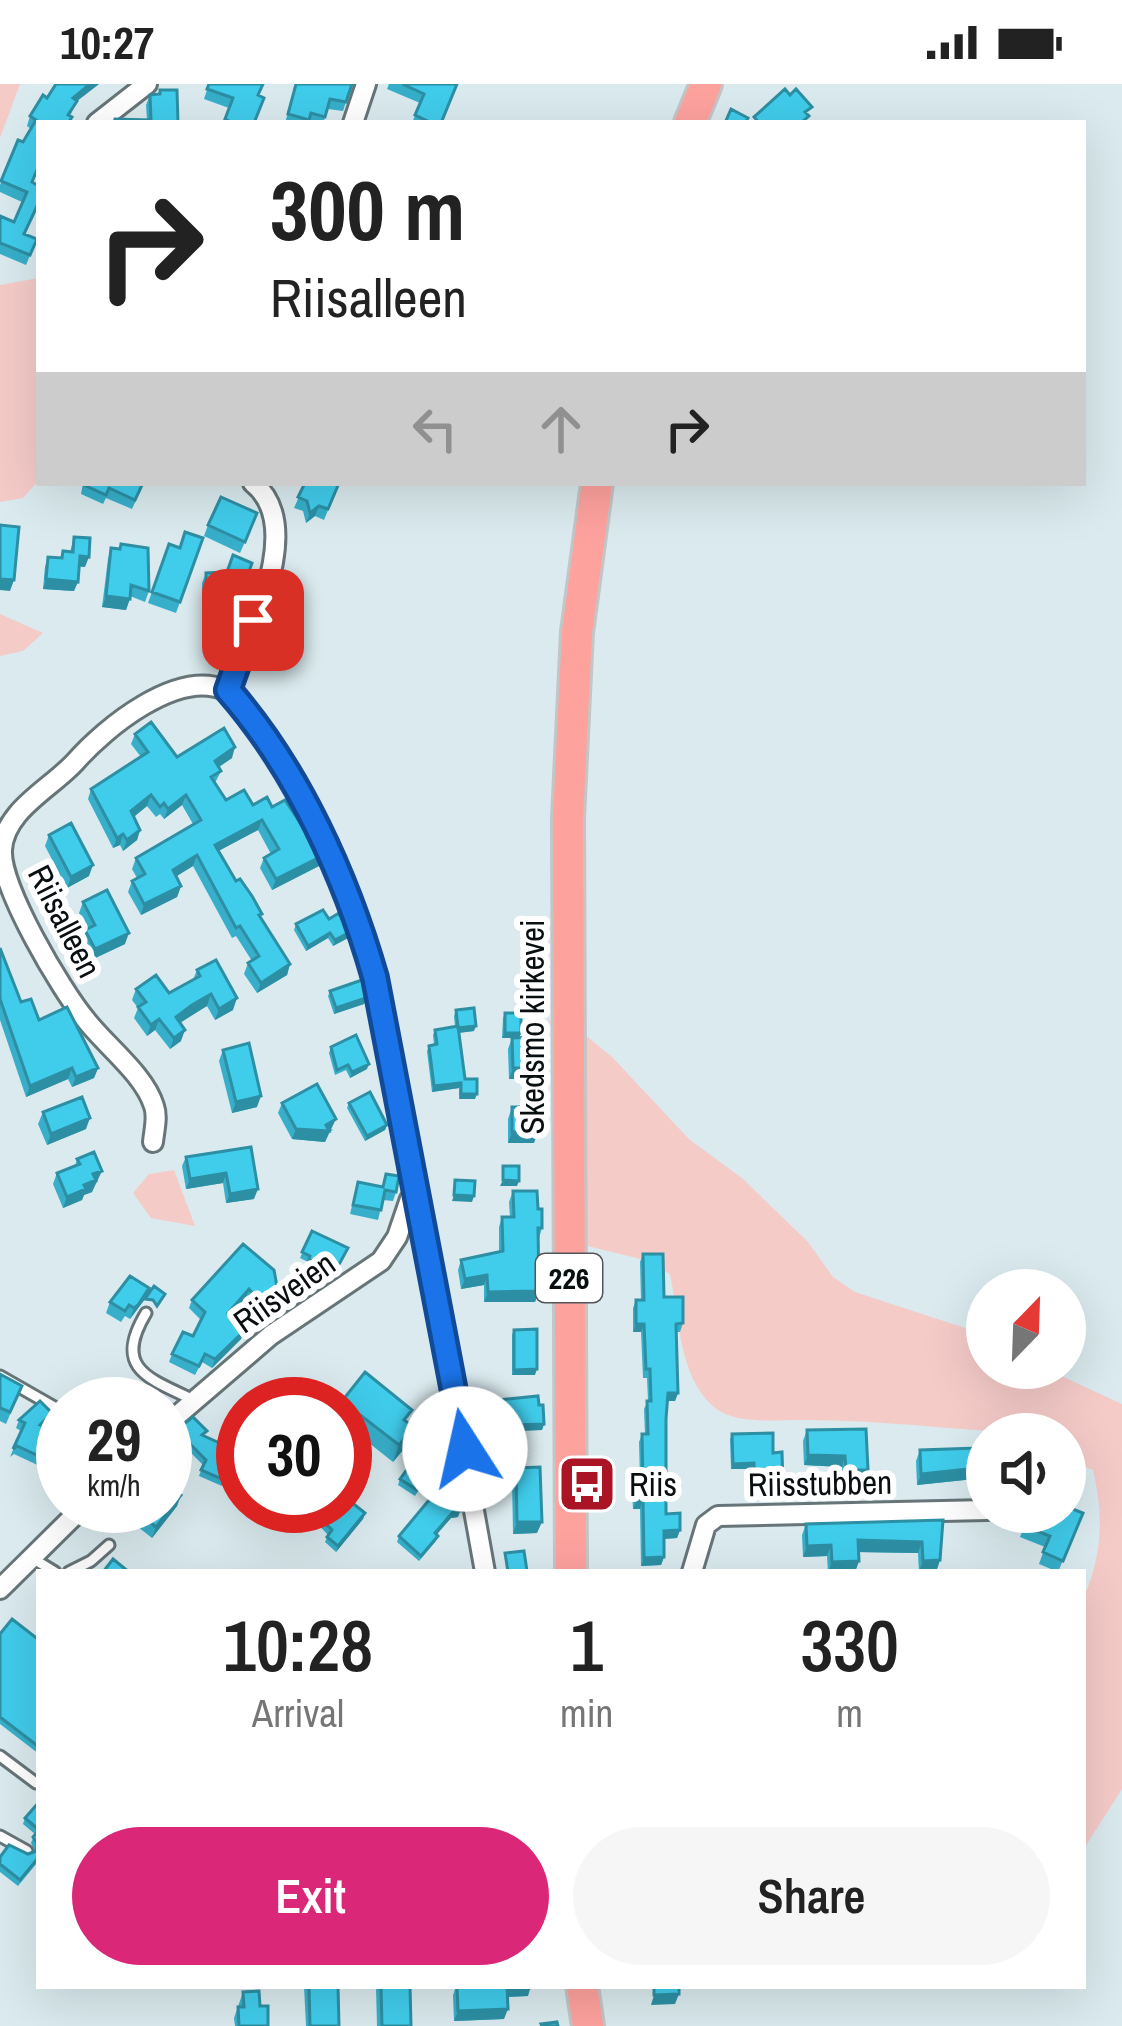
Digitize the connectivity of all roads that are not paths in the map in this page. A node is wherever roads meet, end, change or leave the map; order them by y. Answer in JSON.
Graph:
{"nodes":[{"id":1,"x":147,"y":84,"type":"edge"},
{"id":2,"x":367,"y":84,"type":"edge"},
{"id":3,"x":706,"y":84,"type":"edge"},
{"id":4,"x":101,"y":120,"type":"edge"},
{"id":5,"x":354,"y":120,"type":"edge"},
{"id":6,"x":692,"y":120,"type":"edge"},
{"id":7,"x":258,"y":486,"type":"edge"},
{"id":8,"x":597,"y":486,"type":"edge"},
{"id":9,"x":228,"y":690,"type":"junction"},
{"id":10,"x":153,"y":1142,"type":"dead end"},
{"id":11,"x":417,"y":1193,"type":"junction"},
{"id":12,"x":146,"y":1312,"type":"edge"},
{"id":13,"x":0,"y":1376,"type":"edge"},
{"id":14,"x":36,"y":1397,"type":"edge"},
{"id":15,"x":194,"y":1400,"type":"joint"},
{"id":16,"x":966,"y":1510,"type":"edge"},
{"id":17,"x":57,"y":1533,"type":"edge"},
{"id":18,"x":109,"y":1545,"type":"dead end"},
{"id":19,"x":32,"y":1558,"type":"junction"},
{"id":20,"x":50,"y":1569,"type":"edge"},
{"id":21,"x":75,"y":1569,"type":"edge"},
{"id":22,"x":484,"y":1569,"type":"edge"},
{"id":23,"x":571,"y":1569,"type":"edge"},
{"id":24,"x":693,"y":1569,"type":"edge"},
{"id":25,"x":0,"y":1589,"type":"edge"},
{"id":26,"x":0,"y":1756,"type":"edge"},
{"id":27,"x":36,"y":1783,"type":"dead end"},
{"id":28,"x":0,"y":1836,"type":"edge"},
{"id":29,"x":27,"y":1851,"type":"edge"},
{"id":30,"x":582,"y":1989,"type":"edge"},
{"id":31,"x":588,"y":2026,"type":"edge"}],
"edges":[{"from":1,"to":4,"type":"street"},
{"from":2,"to":5,"type":"street"},
{"from":3,"to":6,"type":"highway"},
{"from":7,"to":9,"type":"street"},
{"from":8,"to":23,"type":"highway","name":"Skedsmo kirkevei","number":"226"},
{"from":9,"to":10,"type":"street","name":"Riisalleen"},
{"from":9,"to":11,"type":"street"},
{"from":11,"to":15,"type":"street","name":"Riisveien"},
{"from":11,"to":22,"type":"street"},
{"from":12,"to":15,"type":"lane"},
{"from":13,"to":14,"type":"lane"},
{"from":16,"to":24,"type":"street","name":"Riisstubben"},
{"from":17,"to":19,"type":"street"},
{"from":18,"to":21,"type":"lane"},
{"from":19,"to":20,"type":"lane"},
{"from":19,"to":25,"type":"street"},
{"from":26,"to":27,"type":"lane"},
{"from":28,"to":29,"type":"lane"},
{"from":30,"to":31,"type":"highway"}]}
